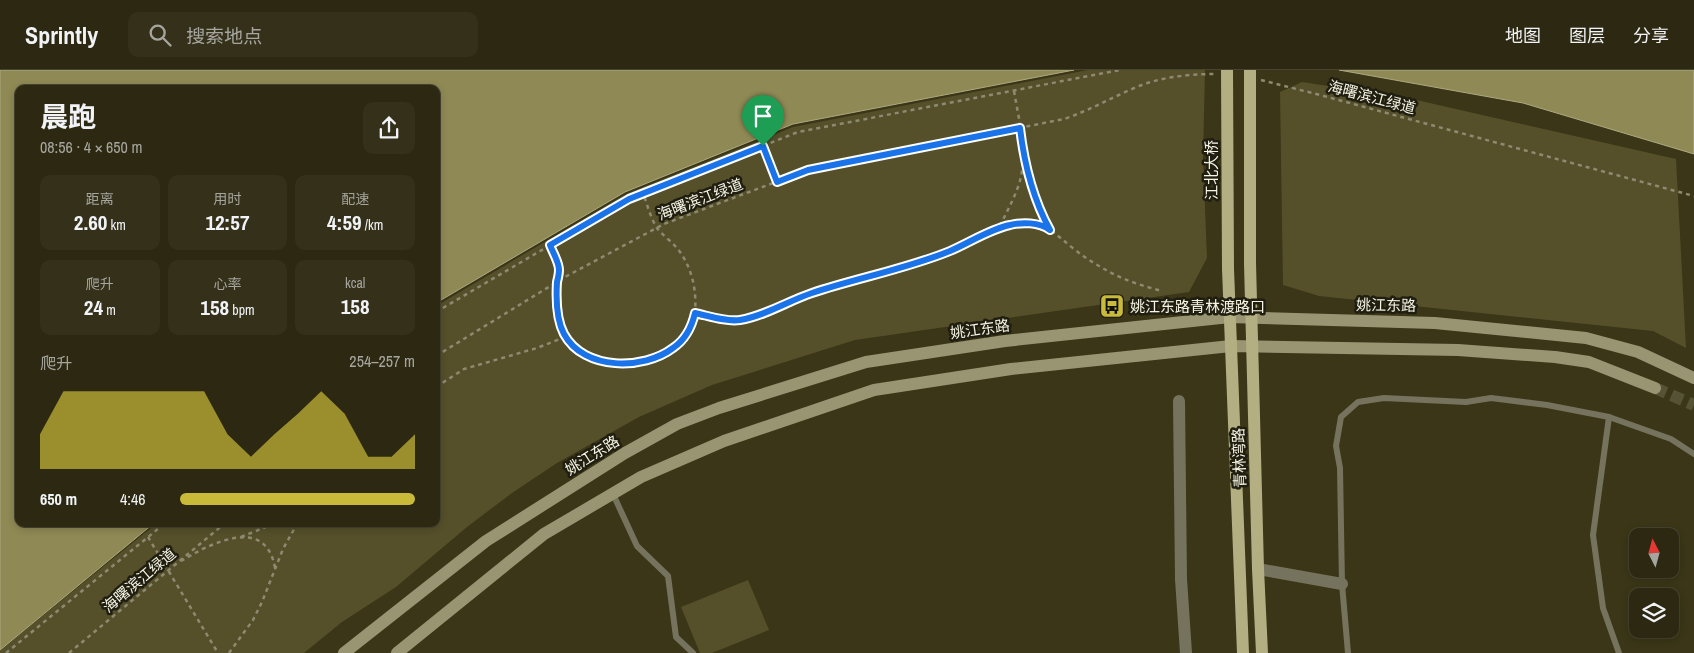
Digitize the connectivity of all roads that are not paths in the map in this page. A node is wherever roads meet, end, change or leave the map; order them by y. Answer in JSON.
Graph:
{"nodes":[{"id":1,"x":1223,"y":72,"type":"edge"},
{"id":2,"x":1253,"y":75,"type":"edge"},
{"id":3,"x":1228,"y":269,"type":"joint"},
{"id":4,"x":1230,"y":317,"type":"junction"},
{"id":5,"x":1251,"y":318,"type":"junction"},
{"id":6,"x":1231,"y":346,"type":"junction"},
{"id":7,"x":1252,"y":346,"type":"junction"},
{"id":8,"x":1694,"y":378,"type":"edge"},
{"id":9,"x":1655,"y":388,"type":"tunnel mouth"},
{"id":10,"x":1179,"y":401,"type":"dead end"},
{"id":11,"x":1609,"y":417,"type":"junction"},
{"id":12,"x":1694,"y":454,"type":"edge"},
{"id":13,"x":613,"y":494,"type":"junction"},
{"id":14,"x":1258,"y":569,"type":"junction"},
{"id":15,"x":1342,"y":584,"type":"junction"},
{"id":16,"x":344,"y":653,"type":"edge"},
{"id":17,"x":398,"y":653,"type":"edge"},
{"id":18,"x":693,"y":653,"type":"edge"},
{"id":19,"x":1186,"y":653,"type":"edge"},
{"id":20,"x":1243,"y":653,"type":"edge"},
{"id":21,"x":1262,"y":653,"type":"edge"},
{"id":22,"x":1348,"y":653,"type":"edge"},
{"id":23,"x":1619,"y":653,"type":"edge"}],
"edges":[{"from":1,"to":3,"type":"main road","name":"江北大桥","bridge":true},
{"from":2,"to":5,"type":"main road","name":"青林湾路","bridge":true},
{"from":3,"to":4,"type":"main road","name":"青林湾路"},
{"from":4,"to":5,"type":"main road","name":"姚江东路"},
{"from":4,"to":6,"type":"main road","name":"青林湾路"},
{"from":4,"to":16,"type":"main road","name":"姚江东路"},
{"from":5,"to":7,"type":"main road","name":"青林湾路"},
{"from":5,"to":8,"type":"main road","name":"姚江东路"},
{"from":6,"to":7,"type":"main road"},
{"from":6,"to":13,"type":"main road"},
{"from":6,"to":20,"type":"main road","name":"青林湾路"},
{"from":7,"to":9,"type":"main road"},
{"from":7,"to":14,"type":"main road","name":"青林湾路"},
{"from":10,"to":19,"type":"street"},
{"from":11,"to":12,"type":"lane"},
{"from":11,"to":15,"type":"lane"},
{"from":11,"to":23,"type":"lane"},
{"from":13,"to":17,"type":"main road"},
{"from":13,"to":18,"type":"lane"},
{"from":14,"to":15,"type":"street"},
{"from":14,"to":21,"type":"main road","name":"青林湾路"},
{"from":15,"to":22,"type":"lane"}]}
